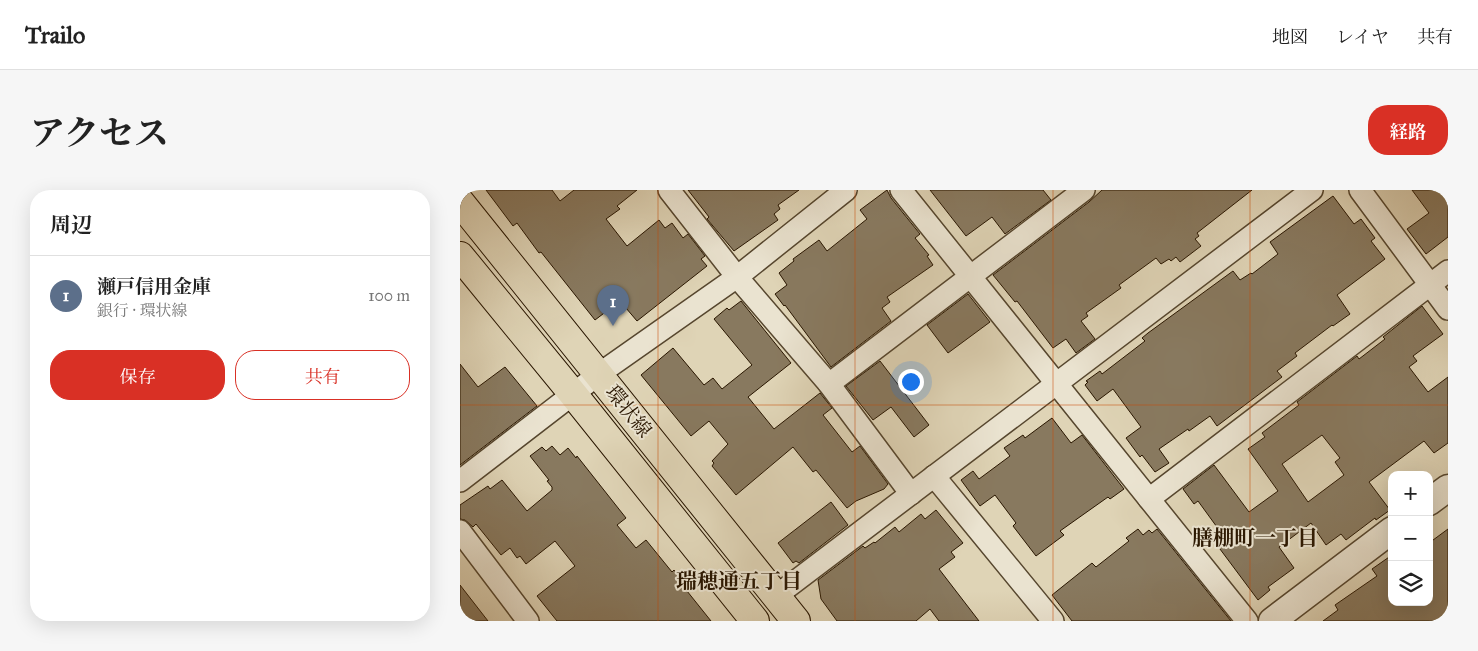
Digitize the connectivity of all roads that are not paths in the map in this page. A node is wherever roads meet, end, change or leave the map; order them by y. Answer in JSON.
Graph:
{"nodes":[{"id":1,"x":669,"y":190,"type":"edge"},
{"id":2,"x":846,"y":190,"type":"edge"},
{"id":3,"x":901,"y":190,"type":"edge"},
{"id":4,"x":1084,"y":190,"type":"edge"},
{"id":5,"x":1312,"y":190,"type":"edge"},
{"id":6,"x":1360,"y":190,"type":"edge"},
{"id":7,"x":460,"y":202,"type":"edge"},
{"id":8,"x":460,"y":256,"type":"edge"},
{"id":9,"x":1448,"y":271,"type":"edge"},
{"id":10,"x":737,"y":277,"type":"junction"},
{"id":11,"x":971,"y":277,"type":"junction"},
{"id":12,"x":1430,"y":285,"type":"junction"},
{"id":13,"x":1448,"y":309,"type":"edge"},
{"id":14,"x":599,"y":374,"type":"junction"},
{"id":15,"x":829,"y":384,"type":"junction"},
{"id":16,"x":1056,"y":384,"type":"junction"},
{"id":17,"x":573,"y":394,"type":"junction"},
{"id":18,"x":934,"y":476,"type":"junction"},
{"id":19,"x":460,"y":481,"type":"edge"},
{"id":20,"x":1448,"y":488,"type":"edge"},
{"id":21,"x":911,"y":494,"type":"junction"},
{"id":22,"x":1149,"y":499,"type":"junction"},
{"id":23,"x":1433,"y":499,"type":"edge"},
{"id":24,"x":460,"y":531,"type":"edge"},
{"id":25,"x":1388,"y":533,"type":"edge"},
{"id":26,"x":776,"y":596,"type":"junction"},
{"id":27,"x":522,"y":619,"type":"edge"},
{"id":28,"x":750,"y":619,"type":"edge"},
{"id":29,"x":796,"y":621,"type":"edge"},
{"id":30,"x":1053,"y":621,"type":"edge"},
{"id":31,"x":1247,"y":621,"type":"edge"},
{"id":32,"x":1272,"y":621,"type":"edge"}],
"edges":[{"from":1,"to":10,"type":"street"},
{"from":2,"to":10,"type":"street"},
{"from":3,"to":11,"type":"street"},
{"from":4,"to":11,"type":"street"},
{"from":5,"to":16,"type":"street"},
{"from":6,"to":12,"type":"street"},
{"from":7,"to":14,"type":"main road","name":"環状線"},
{"from":8,"to":17,"type":"main road","name":"環状線"},
{"from":9,"to":12,"type":"street"},
{"from":10,"to":14,"type":"street"},
{"from":10,"to":15,"type":"street"},
{"from":11,"to":15,"type":"street"},
{"from":11,"to":16,"type":"street"},
{"from":12,"to":13,"type":"street"},
{"from":12,"to":22,"type":"street"},
{"from":14,"to":17,"type":"street"},
{"from":14,"to":26,"type":"main road","name":"環状線"},
{"from":15,"to":21,"type":"street"},
{"from":16,"to":18,"type":"street"},
{"from":16,"to":22,"type":"street"},
{"from":17,"to":19,"type":"street"},
{"from":17,"to":28,"type":"main road","name":"環状線"},
{"from":18,"to":21,"type":"street"},
{"from":18,"to":30,"type":"street"},
{"from":20,"to":23,"type":"street"},
{"from":21,"to":26,"type":"street"},
{"from":22,"to":31,"type":"street"},
{"from":24,"to":27,"type":"street"},
{"from":25,"to":32,"type":"street"},
{"from":26,"to":29,"type":"main road","name":"環状線"}]}
